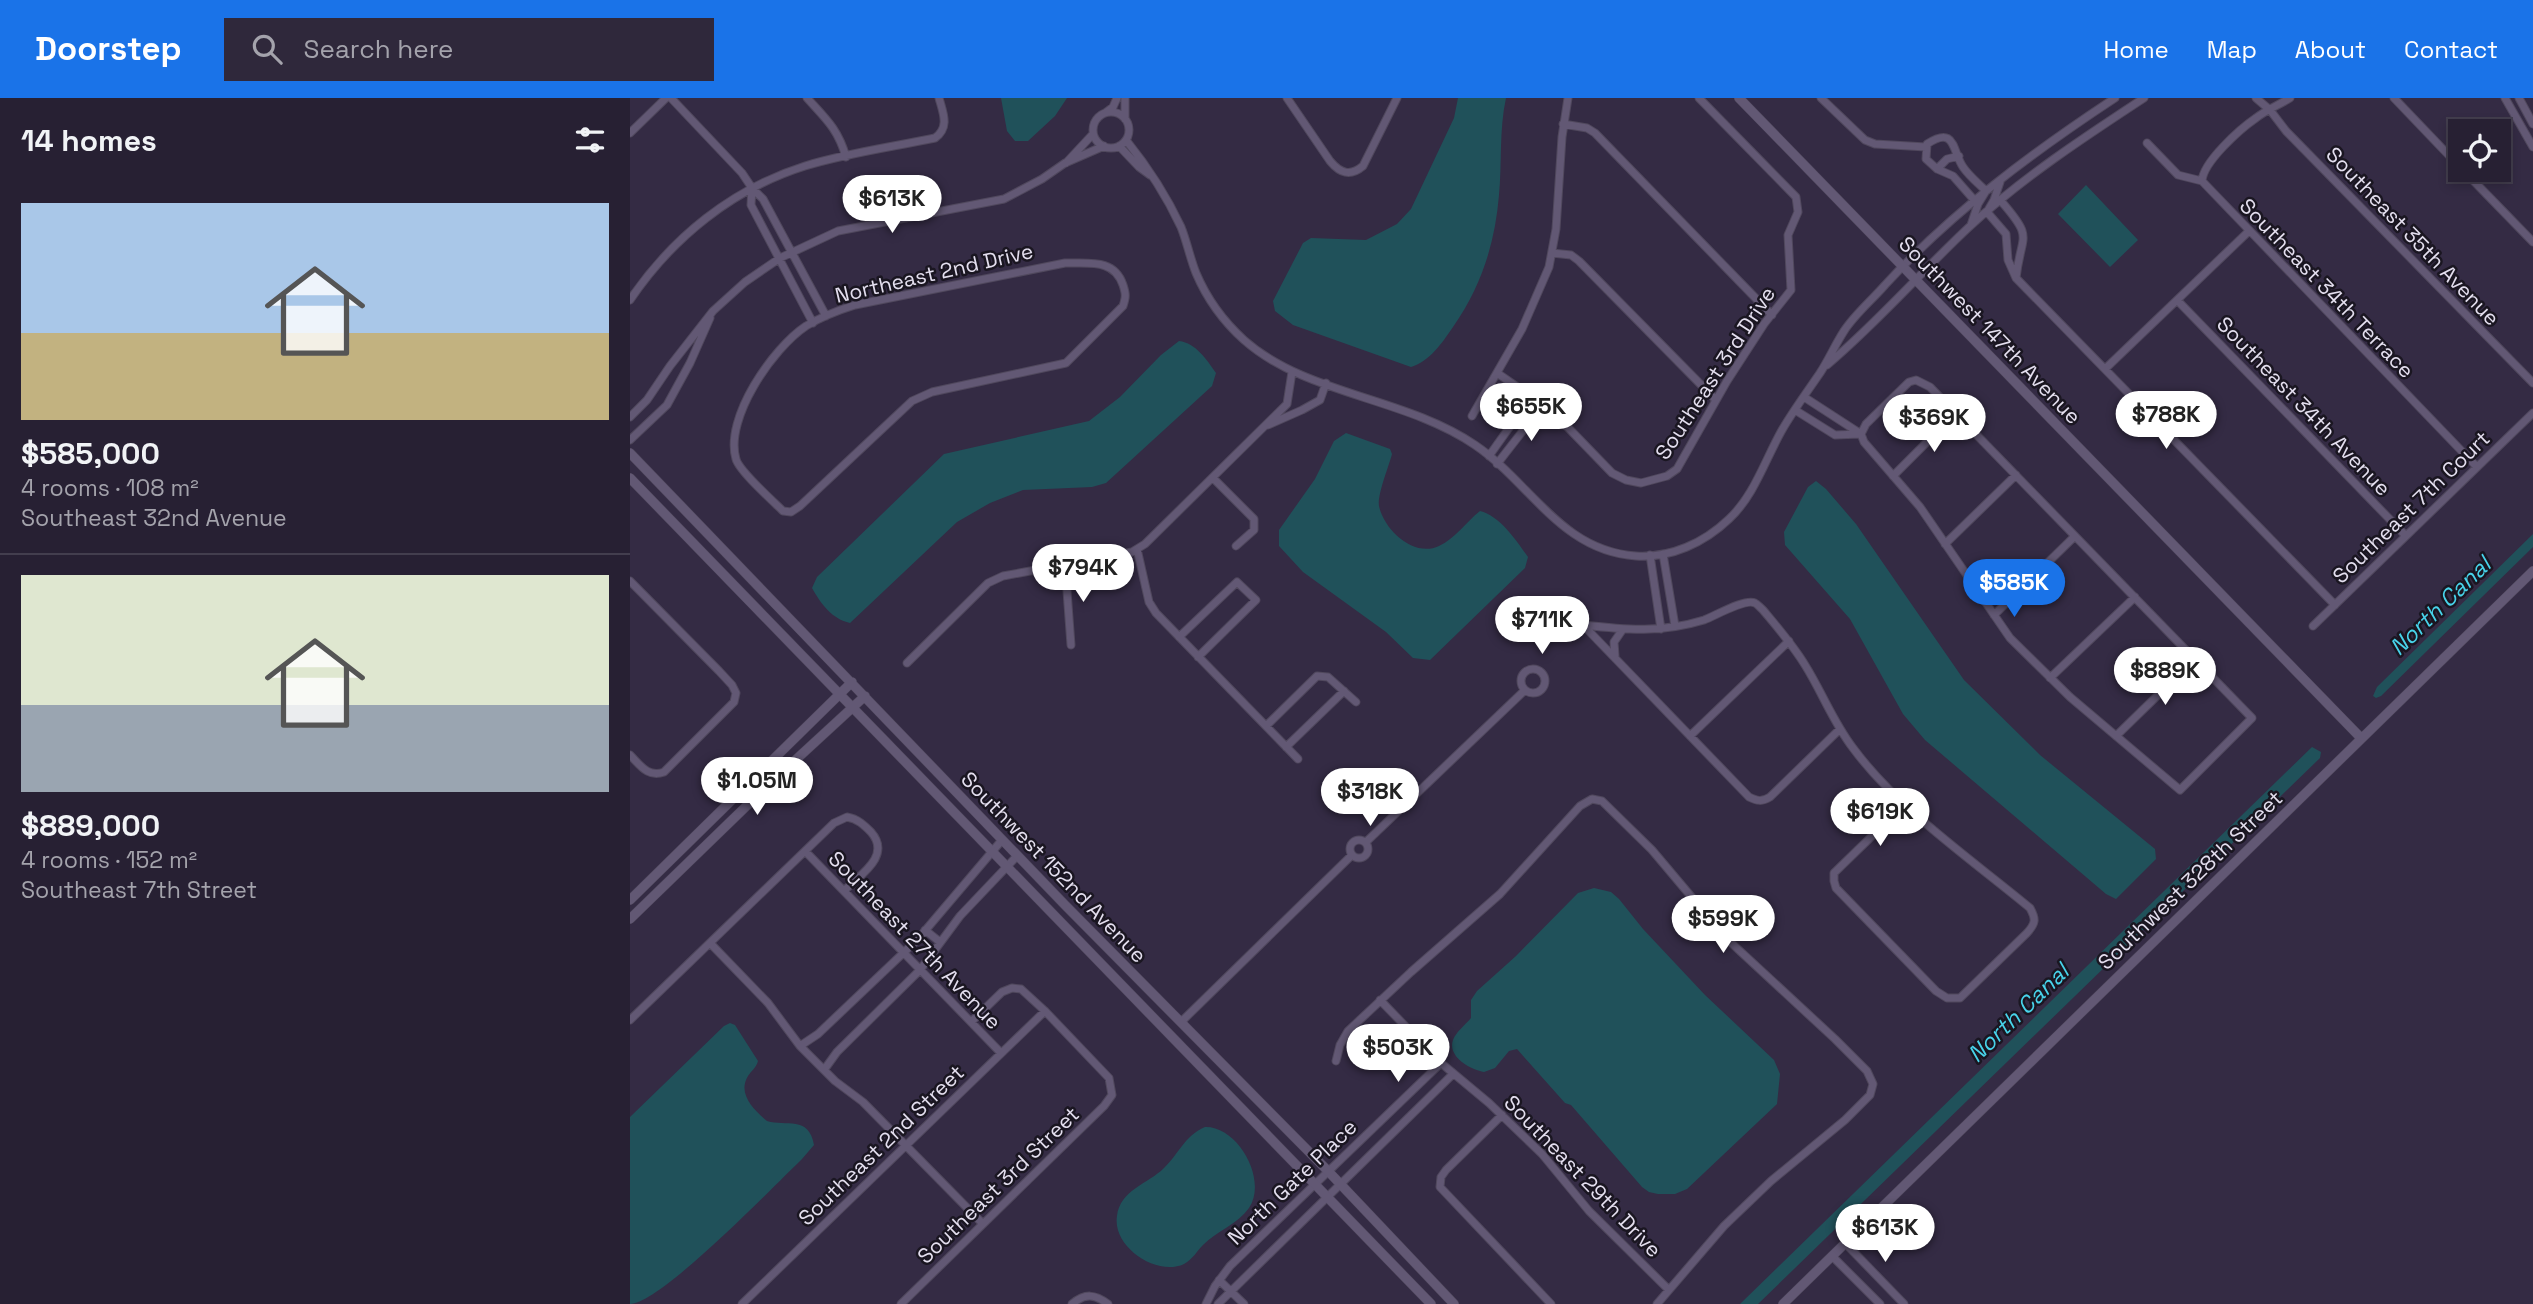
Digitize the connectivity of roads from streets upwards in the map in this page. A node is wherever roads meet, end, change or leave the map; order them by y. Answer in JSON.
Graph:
{"nodes":[{"id":1,"x":668,"y":98,"type":"edge"},
{"id":2,"x":807,"y":98,"type":"edge"},
{"id":3,"x":939,"y":98,"type":"edge"},
{"id":4,"x":1117,"y":98,"type":"edge"},
{"id":5,"x":1125,"y":98,"type":"edge"},
{"id":6,"x":1287,"y":98,"type":"edge"},
{"id":7,"x":1396,"y":98,"type":"edge"},
{"id":8,"x":1568,"y":98,"type":"edge"},
{"id":9,"x":1699,"y":98,"type":"edge"},
{"id":10,"x":1739,"y":98,"type":"edge"},
{"id":11,"x":2115,"y":98,"type":"edge"},
{"id":12,"x":2144,"y":98,"type":"edge"},
{"id":13,"x":2256,"y":98,"type":"edge"},
{"id":14,"x":2268,"y":98,"type":"edge"},
{"id":15,"x":2290,"y":98,"type":"edge"},
{"id":16,"x":2394,"y":98,"type":"edge"},
{"id":17,"x":2505,"y":98,"type":"edge"},
{"id":18,"x":2519,"y":98,"type":"edge"},
{"id":19,"x":1827,"y":100,"type":"edge"},
{"id":20,"x":2270,"y":110,"type":"junction"},
{"id":21,"x":1104,"y":114,"type":"junction"},
{"id":22,"x":1125,"y":119,"type":"junction"},
{"id":23,"x":1563,"y":124,"type":"junction"},
{"id":24,"x":2533,"y":124,"type":"edge"},
{"id":25,"x":630,"y":133,"type":"edge"},
{"id":26,"x":1093,"y":134,"type":"junction"},
{"id":27,"x":1126,"y":140,"type":"junction"},
{"id":28,"x":2147,"y":143,"type":"dead end"},
{"id":29,"x":1104,"y":146,"type":"junction"},
{"id":30,"x":1119,"y":146,"type":"junction"},
{"id":31,"x":2533,"y":146,"type":"edge"},
{"id":32,"x":1926,"y":147,"type":"junction"},
{"id":33,"x":2448,"y":154,"type":"edge"},
{"id":34,"x":1959,"y":156,"type":"junction"},
{"id":35,"x":846,"y":157,"type":"junction"},
{"id":36,"x":1065,"y":163,"type":"junction"},
{"id":37,"x":1937,"y":169,"type":"junction"},
{"id":38,"x":1150,"y":175,"type":"junction"},
{"id":39,"x":2000,"y":181,"type":"junction"},
{"id":40,"x":2202,"y":181,"type":"junction"},
{"id":41,"x":2475,"y":182,"type":"edge"},
{"id":42,"x":752,"y":188,"type":"junction"},
{"id":43,"x":1986,"y":191,"type":"junction"},
{"id":44,"x":1975,"y":201,"type":"junction"},
{"id":45,"x":2001,"y":201,"type":"junction"},
{"id":46,"x":767,"y":206,"type":"junction"},
{"id":47,"x":1987,"y":212,"type":"junction"},
{"id":48,"x":755,"y":213,"type":"junction"},
{"id":49,"x":1971,"y":226,"type":"junction"},
{"id":50,"x":2248,"y":232,"type":"junction"},
{"id":51,"x":2533,"y":242,"type":"edge"},
{"id":52,"x":790,"y":253,"type":"junction"},
{"id":53,"x":1552,"y":253,"type":"junction"},
{"id":54,"x":780,"y":258,"type":"junction"},
{"id":55,"x":1903,"y":266,"type":"junction"},
{"id":56,"x":1916,"y":278,"type":"junction"},
{"id":57,"x":2015,"y":278,"type":"junction"},
{"id":58,"x":813,"y":293,"type":"junction"},
{"id":59,"x":801,"y":299,"type":"junction"},
{"id":60,"x":630,"y":300,"type":"edge"},
{"id":61,"x":2177,"y":300,"type":"junction"},
{"id":62,"x":713,"y":311,"type":"junction"},
{"id":63,"x":1772,"y":315,"type":"junction"},
{"id":64,"x":826,"y":316,"type":"junction"},
{"id":65,"x":813,"y":323,"type":"junction"},
{"id":66,"x":2105,"y":369,"type":"junction"},
{"id":67,"x":1822,"y":370,"type":"junction"},
{"id":68,"x":1292,"y":372,"type":"junction"},
{"id":69,"x":1497,"y":373,"type":"junction"},
{"id":70,"x":1326,"y":383,"type":"junction"},
{"id":71,"x":2533,"y":383,"type":"edge"},
{"id":72,"x":1531,"y":397,"type":"junction"},
{"id":73,"x":1804,"y":397,"type":"junction"},
{"id":74,"x":1716,"y":400,"type":"junction"},
{"id":75,"x":1287,"y":404,"type":"junction"},
{"id":76,"x":1543,"y":405,"type":"junction"},
{"id":77,"x":1795,"y":410,"type":"junction"},
{"id":78,"x":1295,"y":413,"type":"junction"},
{"id":79,"x":1956,"y":413,"type":"junction"},
{"id":80,"x":2533,"y":413,"type":"edge"},
{"id":81,"x":1472,"y":416,"type":"dead end"},
{"id":82,"x":1518,"y":416,"type":"junction"},
{"id":83,"x":630,"y":417,"type":"edge"},
{"id":84,"x":1528,"y":424,"type":"junction"},
{"id":85,"x":1267,"y":425,"type":"junction"},
{"id":86,"x":1861,"y":434,"type":"junction"},
{"id":87,"x":630,"y":440,"type":"edge"},
{"id":88,"x":630,"y":453,"type":"edge"},
{"id":89,"x":1489,"y":456,"type":"junction"},
{"id":90,"x":1497,"y":464,"type":"junction"},
{"id":91,"x":2477,"y":467,"type":"junction"},
{"id":92,"x":1893,"y":475,"type":"junction"},
{"id":93,"x":2016,"y":475,"type":"junction"},
{"id":94,"x":630,"y":478,"type":"edge"},
{"id":95,"x":1213,"y":478,"type":"junction"},
{"id":96,"x":2075,"y":536,"type":"junction"},
{"id":97,"x":2406,"y":536,"type":"junction"},
{"id":98,"x":1945,"y":544,"type":"junction"},
{"id":99,"x":1236,"y":546,"type":"dead end"},
{"id":100,"x":1137,"y":549,"type":"junction"},
{"id":101,"x":1663,"y":554,"type":"junction"},
{"id":102,"x":1650,"y":555,"type":"junction"},
{"id":103,"x":1065,"y":564,"type":"junction"},
{"id":104,"x":2533,"y":571,"type":"edge"},
{"id":105,"x":630,"y":581,"type":"edge"},
{"id":106,"x":2134,"y":597,"type":"junction"},
{"id":107,"x":2336,"y":605,"type":"junction"},
{"id":108,"x":1994,"y":615,"type":"junction"},
{"id":109,"x":1675,"y":626,"type":"junction"},
{"id":110,"x":2313,"y":626,"type":"dead end"},
{"id":111,"x":1623,"y":629,"type":"junction"},
{"id":112,"x":1661,"y":629,"type":"junction"},
{"id":113,"x":1179,"y":637,"type":"junction"},
{"id":114,"x":1789,"y":641,"type":"junction"},
{"id":115,"x":1071,"y":645,"type":"dead end"},
{"id":116,"x":1198,"y":657,"type":"junction"},
{"id":117,"x":2194,"y":659,"type":"junction"},
{"id":118,"x":1617,"y":660,"type":"junction"},
{"id":119,"x":907,"y":663,"type":"dead end"},
{"id":120,"x":2050,"y":678,"type":"junction"},
{"id":121,"x":852,"y":682,"type":"junction"},
{"id":122,"x":1525,"y":690,"type":"dead end"},
{"id":123,"x":1344,"y":691,"type":"junction"},
{"id":124,"x":840,"y":695,"type":"junction"},
{"id":125,"x":865,"y":696,"type":"junction"},
{"id":126,"x":1356,"y":702,"type":"dead end"},
{"id":127,"x":853,"y":708,"type":"junction"},
{"id":128,"x":1266,"y":726,"type":"junction"},
{"id":129,"x":1840,"y":729,"type":"junction"},
{"id":130,"x":1690,"y":736,"type":"junction"},
{"id":131,"x":2116,"y":736,"type":"junction"},
{"id":132,"x":2361,"y":738,"type":"junction"},
{"id":133,"x":1286,"y":747,"type":"junction"},
{"id":134,"x":630,"y":755,"type":"edge"},
{"id":135,"x":1298,"y":759,"type":"dead end"},
{"id":136,"x":1905,"y":804,"type":"junction"},
{"id":137,"x":1002,"y":840,"type":"junction"},
{"id":138,"x":1366,"y":842,"type":"junction"},
{"id":139,"x":991,"y":850,"type":"junction"},
{"id":140,"x":805,"y":851,"type":"junction"},
{"id":141,"x":1352,"y":855,"type":"junction"},
{"id":142,"x":1017,"y":856,"type":"junction"},
{"id":143,"x":1006,"y":866,"type":"junction"},
{"id":144,"x":844,"y":891,"type":"junction"},
{"id":145,"x":630,"y":900,"type":"edge"},
{"id":146,"x":630,"y":919,"type":"edge"},
{"id":147,"x":925,"y":930,"type":"junction"},
{"id":148,"x":940,"y":942,"type":"junction"},
{"id":149,"x":710,"y":943,"type":"junction"},
{"id":150,"x":903,"y":952,"type":"junction"},
{"id":151,"x":920,"y":970,"type":"junction"},
{"id":152,"x":1380,"y":1000,"type":"junction"},
{"id":153,"x":1045,"y":1011,"type":"junction"},
{"id":154,"x":630,"y":1020,"type":"edge"},
{"id":155,"x":971,"y":1022,"type":"junction"},
{"id":156,"x":1181,"y":1022,"type":"junction"},
{"id":157,"x":800,"y":1046,"type":"junction"},
{"id":158,"x":1001,"y":1053,"type":"junction"},
{"id":159,"x":1336,"y":1061,"type":"dead end"},
{"id":160,"x":1441,"y":1063,"type":"junction"},
{"id":161,"x":824,"y":1070,"type":"junction"},
{"id":162,"x":1453,"y":1074,"type":"junction"},
{"id":163,"x":1503,"y":1115,"type":"junction"},
{"id":164,"x":1379,"y":1122,"type":"junction"},
{"id":165,"x":1391,"y":1133,"type":"junction"},
{"id":166,"x":905,"y":1145,"type":"junction"},
{"id":167,"x":1328,"y":1171,"type":"junction"},
{"id":168,"x":1340,"y":1184,"type":"junction"},
{"id":169,"x":1313,"y":1185,"type":"junction"},
{"id":170,"x":1325,"y":1197,"type":"junction"},
{"id":171,"x":983,"y":1224,"type":"junction"},
{"id":172,"x":1265,"y":1232,"type":"junction"},
{"id":173,"x":1845,"y":1242,"type":"junction"},
{"id":174,"x":1277,"y":1245,"type":"junction"},
{"id":175,"x":1832,"y":1256,"type":"junction"},
{"id":176,"x":1219,"y":1280,"type":"junction"},
{"id":177,"x":1230,"y":1290,"type":"junction"},
{"id":178,"x":1670,"y":1290,"type":"junction"},
{"id":179,"x":742,"y":1304,"type":"edge"},
{"id":180,"x":901,"y":1304,"type":"edge"},
{"id":181,"x":1072,"y":1304,"type":"edge"},
{"id":182,"x":1108,"y":1304,"type":"edge"},
{"id":183,"x":1206,"y":1304,"type":"edge"},
{"id":184,"x":1218,"y":1304,"type":"edge"},
{"id":185,"x":1244,"y":1304,"type":"edge"},
{"id":186,"x":1431,"y":1304,"type":"edge"},
{"id":187,"x":1454,"y":1304,"type":"edge"},
{"id":188,"x":1551,"y":1304,"type":"edge"},
{"id":189,"x":1657,"y":1304,"type":"edge"},
{"id":190,"x":1783,"y":1304,"type":"edge"},
{"id":191,"x":1880,"y":1304,"type":"edge"},
{"id":192,"x":1905,"y":1304,"type":"edge"}],
"edges":[{"from":1,"to":25,"type":"street"},
{"from":1,"to":42,"type":"street"},
{"from":2,"to":35,"type":"street"},
{"from":3,"to":35,"type":"street"},
{"from":4,"to":21,"type":"street"},
{"from":5,"to":22,"type":"street"},
{"from":6,"to":7,"type":"street"},
{"from":8,"to":23,"type":"street"},
{"from":9,"to":63,"type":"street","name":"Southeast 3rd Drive"},
{"from":10,"to":55,"type":"street","name":"Southwest 147th Avenue"},
{"from":11,"to":39,"type":"street"},
{"from":12,"to":45,"type":"street"},
{"from":13,"to":20,"type":"street","name":"Southeast 35th Avenue"},
{"from":14,"to":20,"type":"street","name":"Southeast 35th Avenue"},
{"from":15,"to":20,"type":"street"},
{"from":16,"to":33,"type":"street"},
{"from":17,"to":31,"type":"street"},
{"from":18,"to":24,"type":"street"},
{"from":19,"to":32,"type":"street"},
{"from":20,"to":40,"type":"street"},
{"from":20,"to":71,"type":"street","name":"Southeast 35th Avenue"},
{"from":21,"to":22,"type":"street"},
{"from":21,"to":26,"type":"street"},
{"from":22,"to":27,"type":"street"},
{"from":23,"to":53,"type":"street"},
{"from":23,"to":63,"type":"street"},
{"from":26,"to":29,"type":"street"},
{"from":26,"to":36,"type":"street"},
{"from":27,"to":30,"type":"street"},
{"from":27,"to":38,"type":"street"},
{"from":28,"to":40,"type":"street","name":"Southeast 34th Terrace"},
{"from":29,"to":30,"type":"street"},
{"from":29,"to":36,"type":"street"},
{"from":30,"to":38,"type":"street"},
{"from":32,"to":34,"type":"street"},
{"from":32,"to":37,"type":"street"},
{"from":34,"to":37,"type":"street"},
{"from":34,"to":43,"type":"street"},
{"from":35,"to":42,"type":"street"},
{"from":36,"to":52,"type":"street"},
{"from":37,"to":44,"type":"street"},
{"from":38,"to":68,"type":"street"},
{"from":39,"to":43,"type":"street"},
{"from":39,"to":47,"type":"street"},
{"from":40,"to":50,"type":"street","name":"Southeast 34th Terrace"},
{"from":41,"to":51,"type":"street"},
{"from":42,"to":46,"type":"street"},
{"from":42,"to":48,"type":"street"},
{"from":42,"to":60,"type":"street"},
{"from":43,"to":44,"type":"street"},
{"from":43,"to":49,"type":"street"},
{"from":44,"to":55,"type":"street"},
{"from":45,"to":47,"type":"street"},
{"from":45,"to":57,"type":"street"},
{"from":46,"to":48,"type":"street"},
{"from":46,"to":52,"type":"street"},
{"from":47,"to":49,"type":"street"},
{"from":47,"to":57,"type":"street"},
{"from":48,"to":54,"type":"street"},
{"from":49,"to":56,"type":"street"},
{"from":50,"to":61,"type":"street"},
{"from":50,"to":91,"type":"street","name":"Southeast 34th Terrace"},
{"from":52,"to":54,"type":"street"},
{"from":52,"to":58,"type":"street"},
{"from":53,"to":69,"type":"street"},
{"from":53,"to":74,"type":"street"},
{"from":54,"to":59,"type":"street"},
{"from":54,"to":62,"type":"street"},
{"from":55,"to":56,"type":"street","name":"Southwest 147th Avenue"},
{"from":55,"to":67,"type":"street"},
{"from":56,"to":67,"type":"street"},
{"from":56,"to":132,"type":"street","name":"Southwest 147th Avenue"},
{"from":57,"to":66,"type":"street"},
{"from":58,"to":59,"type":"street"},
{"from":58,"to":64,"type":"street"},
{"from":59,"to":65,"type":"street"},
{"from":61,"to":66,"type":"street"},
{"from":61,"to":97,"type":"street","name":"Southeast 34th Avenue"},
{"from":62,"to":83,"type":"street"},
{"from":62,"to":87,"type":"street"},
{"from":63,"to":74,"type":"street","name":"Southeast 3rd Drive"},
{"from":64,"to":65,"type":"street","name":"Northeast 2nd Drive"},
{"from":64,"to":65,"type":"street","name":"Northeast 2nd Drive"},
{"from":66,"to":107,"type":"street"},
{"from":67,"to":73,"type":"street"},
{"from":68,"to":70,"type":"street"},
{"from":68,"to":75,"type":"street"},
{"from":69,"to":72,"type":"street","name":"Southeast 3rd Drive"},
{"from":69,"to":81,"type":"street"},
{"from":70,"to":78,"type":"street"},
{"from":70,"to":89,"type":"street"},
{"from":72,"to":76,"type":"street","name":"Southeast 3rd Drive"},
{"from":72,"to":82,"type":"street"},
{"from":73,"to":77,"type":"street"},
{"from":73,"to":86,"type":"street"},
{"from":74,"to":76,"type":"street","name":"Southeast 3rd Drive"},
{"from":75,"to":78,"type":"street"},
{"from":75,"to":85,"type":"street"},
{"from":76,"to":84,"type":"street"},
{"from":77,"to":86,"type":"street"},
{"from":77,"to":101,"type":"street"},
{"from":78,"to":85,"type":"street"},
{"from":79,"to":86,"type":"street"},
{"from":79,"to":92,"type":"street"},
{"from":79,"to":93,"type":"street"},
{"from":80,"to":91,"type":"street","name":"Southeast 7th Court"},
{"from":82,"to":84,"type":"street"},
{"from":82,"to":89,"type":"street"},
{"from":84,"to":90,"type":"street"},
{"from":85,"to":95,"type":"street"},
{"from":86,"to":92,"type":"street"},
{"from":88,"to":121,"type":"street","name":"Southwest 152nd Avenue"},
{"from":89,"to":90,"type":"street"},
{"from":90,"to":102,"type":"street"},
{"from":91,"to":97,"type":"street","name":"Southeast 7th Court"},
{"from":92,"to":98,"type":"street"},
{"from":93,"to":96,"type":"street"},
{"from":93,"to":98,"type":"street"},
{"from":94,"to":124,"type":"street","name":"Southwest 152nd Avenue"},
{"from":95,"to":99,"type":"street"},
{"from":95,"to":100,"type":"street"},
{"from":96,"to":106,"type":"street"},
{"from":96,"to":108,"type":"street"},
{"from":97,"to":107,"type":"street","name":"Southeast 7th Court"},
{"from":98,"to":108,"type":"street"},
{"from":100,"to":103,"type":"street"},
{"from":100,"to":113,"type":"street"},
{"from":101,"to":102,"type":"street"},
{"from":101,"to":109,"type":"street"},
{"from":102,"to":112,"type":"street"},
{"from":103,"to":115,"type":"street"},
{"from":103,"to":119,"type":"street"},
{"from":104,"to":132,"type":"street","name":"Southwest 328th Street"},
{"from":105,"to":134,"type":"street"},
{"from":106,"to":117,"type":"street"},
{"from":106,"to":120,"type":"street"},
{"from":107,"to":110,"type":"street","name":"Southeast 7th Court"},
{"from":108,"to":120,"type":"street"},
{"from":109,"to":112,"type":"street"},
{"from":109,"to":114,"type":"street"},
{"from":111,"to":112,"type":"street"},
{"from":111,"to":118,"type":"street"},
{"from":111,"to":118,"type":"street"},
{"from":113,"to":116,"type":"street"},
{"from":113,"to":116,"type":"street"},
{"from":114,"to":129,"type":"street"},
{"from":114,"to":130,"type":"street"},
{"from":116,"to":128,"type":"street"},
{"from":117,"to":131,"type":"street"},
{"from":117,"to":131,"type":"street"},
{"from":118,"to":130,"type":"street"},
{"from":120,"to":131,"type":"street"},
{"from":121,"to":124,"type":"street"},
{"from":121,"to":125,"type":"street","name":"Southwest 152nd Avenue"},
{"from":122,"to":138,"type":"street"},
{"from":123,"to":126,"type":"street"},
{"from":123,"to":128,"type":"street"},
{"from":123,"to":133,"type":"street"},
{"from":124,"to":127,"type":"street","name":"Southwest 152nd Avenue"},
{"from":124,"to":145,"type":"street"},
{"from":125,"to":127,"type":"street"},
{"from":125,"to":137,"type":"street","name":"Southwest 152nd Avenue"},
{"from":127,"to":139,"type":"street","name":"Southwest 152nd Avenue"},
{"from":127,"to":146,"type":"street"},
{"from":128,"to":133,"type":"street"},
{"from":129,"to":130,"type":"street"},
{"from":129,"to":136,"type":"street"},
{"from":132,"to":173,"type":"street","name":"Southwest 328th Street"},
{"from":133,"to":135,"type":"street"},
{"from":136,"to":136,"type":"street"},
{"from":137,"to":139,"type":"street"},
{"from":137,"to":142,"type":"street","name":"Southwest 152nd Avenue"},
{"from":138,"to":141,"type":"street"},
{"from":138,"to":141,"type":"street"},
{"from":139,"to":143,"type":"street","name":"Southwest 152nd Avenue"},
{"from":139,"to":147,"type":"street"},
{"from":140,"to":144,"type":"street","name":"Southeast 27th Avenue"},
{"from":140,"to":144,"type":"street"},
{"from":140,"to":149,"type":"street"},
{"from":141,"to":156,"type":"street"},
{"from":142,"to":143,"type":"street"},
{"from":142,"to":156,"type":"street","name":"Southwest 152nd Avenue"},
{"from":143,"to":148,"type":"street"},
{"from":143,"to":169,"type":"street","name":"Southwest 152nd Avenue"},
{"from":144,"to":150,"type":"street","name":"Southeast 27th Avenue"},
{"from":147,"to":148,"type":"street"},
{"from":147,"to":150,"type":"street"},
{"from":148,"to":151,"type":"street"},
{"from":149,"to":154,"type":"street"},
{"from":149,"to":157,"type":"street"},
{"from":150,"to":151,"type":"street","name":"Southeast 27th Avenue"},
{"from":150,"to":157,"type":"street"},
{"from":151,"to":155,"type":"street","name":"Southeast 27th Avenue"},
{"from":151,"to":161,"type":"street"},
{"from":152,"to":159,"type":"street"},
{"from":152,"to":160,"type":"street","name":"Southeast 29th Drive"},
{"from":152,"to":178,"type":"street"},
{"from":153,"to":155,"type":"street"},
{"from":153,"to":158,"type":"street","name":"Southeast 2nd Street"},
{"from":153,"to":171,"type":"street","name":"Southeast 3rd Street"},
{"from":155,"to":158,"type":"street","name":"Southeast 27th Avenue"},
{"from":156,"to":167,"type":"street","name":"Southwest 152nd Avenue"},
{"from":157,"to":161,"type":"street"},
{"from":158,"to":166,"type":"street","name":"Southeast 2nd Street"},
{"from":160,"to":162,"type":"street","name":"Southeast 29th Drive"},
{"from":160,"to":164,"type":"street","name":"North Gate Place"},
{"from":161,"to":166,"type":"street"},
{"from":162,"to":163,"type":"street","name":"Southeast 29th Drive"},
{"from":162,"to":165,"type":"street","name":"North Gate Place"},
{"from":163,"to":178,"type":"street","name":"Southeast 29th Drive"},
{"from":163,"to":188,"type":"street"},
{"from":164,"to":165,"type":"street"},
{"from":164,"to":167,"type":"street","name":"North Gate Place"},
{"from":165,"to":168,"type":"street","name":"North Gate Place"},
{"from":166,"to":171,"type":"street"},
{"from":166,"to":179,"type":"street","name":"Southeast 2nd Street"},
{"from":167,"to":168,"type":"street","name":"Southwest 152nd Avenue"},
{"from":167,"to":169,"type":"street","name":"North Gate Place"},
{"from":168,"to":170,"type":"street","name":"North Gate Place"},
{"from":168,"to":187,"type":"street","name":"Southwest 152nd Avenue"},
{"from":169,"to":170,"type":"street","name":"Southwest 152nd Avenue"},
{"from":169,"to":172,"type":"street","name":"North Gate Place"},
{"from":170,"to":174,"type":"street","name":"North Gate Place"},
{"from":170,"to":186,"type":"street","name":"Southwest 152nd Avenue"},
{"from":171,"to":180,"type":"street","name":"Southeast 3rd Street"},
{"from":172,"to":174,"type":"street"},
{"from":172,"to":176,"type":"street","name":"North Gate Place"},
{"from":173,"to":175,"type":"street","name":"Southwest 328th Street"},
{"from":173,"to":192,"type":"street"},
{"from":174,"to":177,"type":"street","name":"North Gate Place"},
{"from":175,"to":190,"type":"street","name":"Southwest 328th Street"},
{"from":175,"to":191,"type":"street"},
{"from":176,"to":177,"type":"street"},
{"from":176,"to":183,"type":"street","name":"North Gate Place"},
{"from":177,"to":184,"type":"street","name":"North Gate Place"},
{"from":177,"to":185,"type":"street"},
{"from":178,"to":189,"type":"street"},
{"from":181,"to":182,"type":"street"}]}
